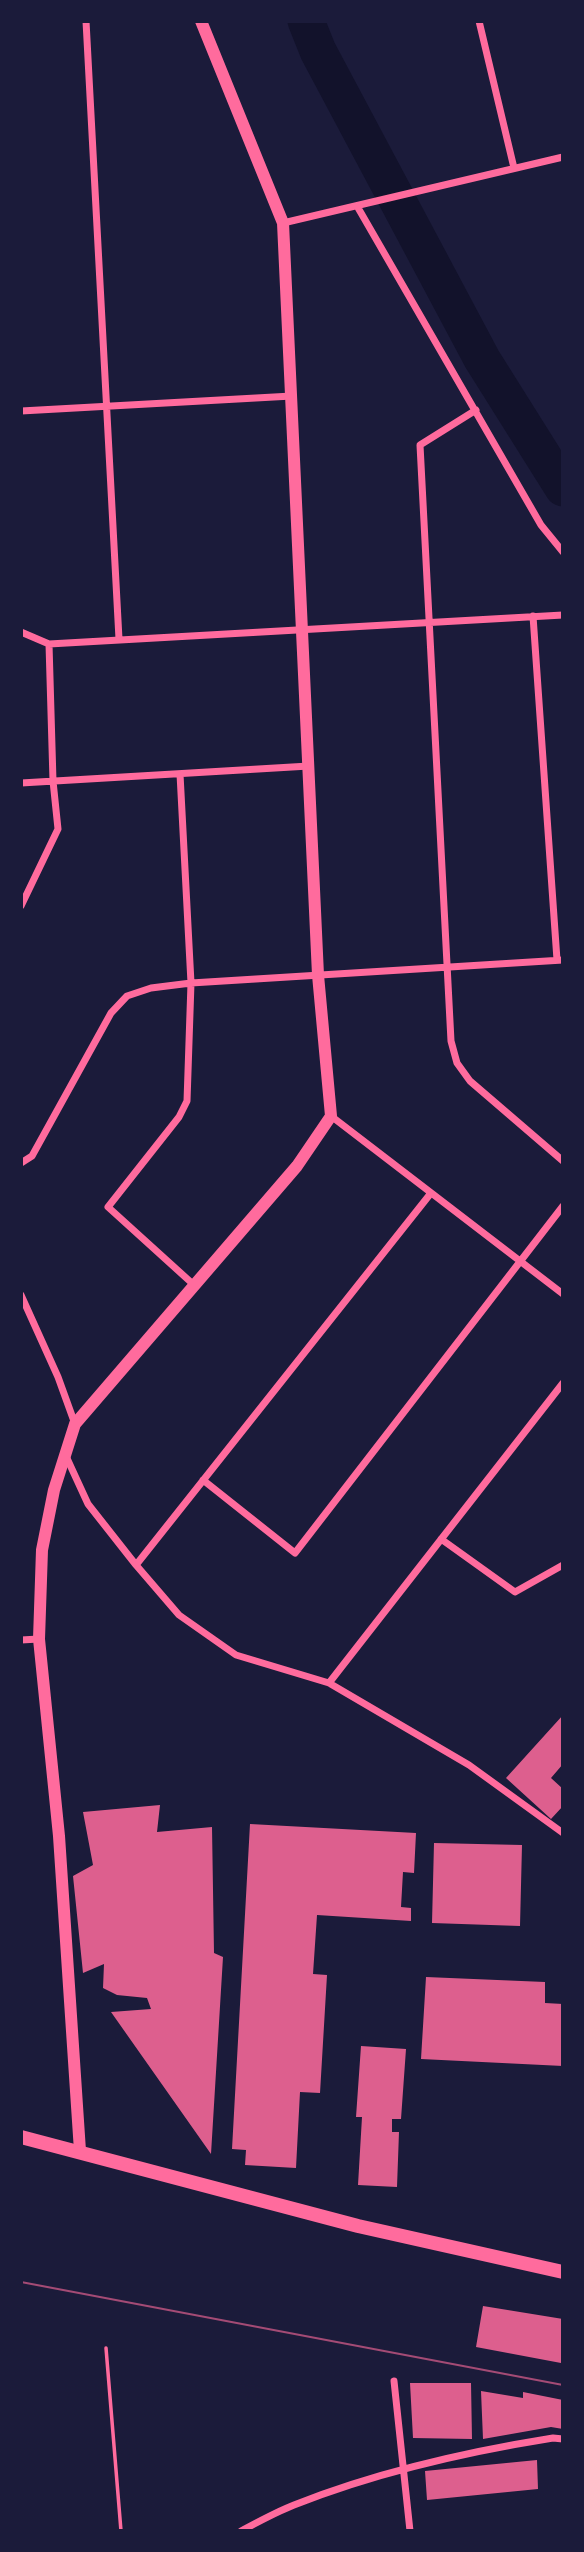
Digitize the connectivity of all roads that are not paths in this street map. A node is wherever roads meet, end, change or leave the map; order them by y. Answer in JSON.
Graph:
{"nodes":[{"id":1,"x":86,"y":21,"type":"edge"},
{"id":2,"x":201,"y":21,"type":"edge"},
{"id":3,"x":479,"y":21,"type":"edge"},
{"id":4,"x":563,"y":157,"type":"edge"},
{"id":5,"x":514,"y":168,"type":"junction"},
{"id":6,"x":361,"y":205,"type":"junction"},
{"id":7,"x":283,"y":223,"type":"junction"},
{"id":8,"x":292,"y":396,"type":"junction"},
{"id":9,"x":108,"y":406,"type":"junction"},
{"id":10,"x":476,"y":410,"type":"junction"},
{"id":11,"x":21,"y":411,"type":"edge"},
{"id":12,"x":563,"y":552,"type":"edge"},
{"id":13,"x":563,"y":615,"type":"edge"},
{"id":14,"x":533,"y":616,"type":"junction"},
{"id":15,"x":429,"y":622,"type":"junction"},
{"id":16,"x":303,"y":629,"type":"junction"},
{"id":17,"x":21,"y":632,"type":"edge"},
{"id":18,"x":119,"y":639,"type":"junction"},
{"id":19,"x":49,"y":643,"type":"junction"},
{"id":20,"x":310,"y":765,"type":"junction"},
{"id":21,"x":180,"y":774,"type":"junction"},
{"id":22,"x":53,"y":781,"type":"junction"},
{"id":23,"x":21,"y":783,"type":"edge"},
{"id":24,"x":21,"y":906,"type":"edge"},
{"id":25,"x":560,"y":960,"type":"edge"},
{"id":26,"x":446,"y":967,"type":"junction"},
{"id":27,"x":318,"y":975,"type":"junction"},
{"id":28,"x":191,"y":983,"type":"junction"},
{"id":29,"x":331,"y":1116,"type":"junction"},
{"id":30,"x":563,"y":1161,"type":"edge"},
{"id":31,"x":21,"y":1163,"type":"edge"},
{"id":32,"x":431,"y":1193,"type":"junction"},
{"id":33,"x":563,"y":1206,"type":"edge"},
{"id":34,"x":521,"y":1263,"type":"junction"},
{"id":35,"x":194,"y":1285,"type":"junction"},
{"id":36,"x":563,"y":1294,"type":"edge"},
{"id":37,"x":21,"y":1295,"type":"edge"},
{"id":38,"x":563,"y":1383,"type":"edge"},
{"id":39,"x":75,"y":1424,"type":"junction"},
{"id":40,"x":65,"y":1453,"type":"junction"},
{"id":41,"x":204,"y":1480,"type":"junction"},
{"id":42,"x":441,"y":1539,"type":"junction"},
{"id":43,"x":136,"y":1565,"type":"junction"},
{"id":44,"x":563,"y":1565,"type":"edge"},
{"id":45,"x":39,"y":1639,"type":"junction"},
{"id":46,"x":21,"y":1640,"type":"edge"},
{"id":47,"x":329,"y":1683,"type":"junction"},
{"id":48,"x":563,"y":1833,"type":"edge"},
{"id":49,"x":21,"y":2137,"type":"edge"},
{"id":50,"x":80,"y":2151,"type":"junction"},
{"id":51,"x":563,"y":2272,"type":"edge"},
{"id":52,"x":394,"y":2381,"type":"dead end"},
{"id":53,"x":563,"y":2440,"type":"edge"},
{"id":54,"x":403,"y":2468,"type":"junction"},
{"id":55,"x":241,"y":2531,"type":"edge"},
{"id":56,"x":410,"y":2531,"type":"edge"}],
"edges":[{"from":1,"to":9,"type":"street"},
{"from":2,"to":7,"type":"street"},
{"from":3,"to":5,"type":"street"},
{"from":4,"to":5,"type":"street"},
{"from":5,"to":6,"type":"street"},
{"from":6,"to":7,"type":"street"},
{"from":6,"to":10,"type":"street"},
{"from":7,"to":8,"type":"street"},
{"from":8,"to":9,"type":"street"},
{"from":8,"to":16,"type":"street"},
{"from":9,"to":11,"type":"street"},
{"from":9,"to":18,"type":"street"},
{"from":10,"to":12,"type":"street"},
{"from":10,"to":15,"type":"street"},
{"from":13,"to":14,"type":"street"},
{"from":14,"to":15,"type":"street"},
{"from":14,"to":25,"type":"street"},
{"from":15,"to":16,"type":"street"},
{"from":15,"to":26,"type":"street"},
{"from":16,"to":18,"type":"street"},
{"from":16,"to":20,"type":"street"},
{"from":17,"to":19,"type":"street"},
{"from":18,"to":19,"type":"street"},
{"from":19,"to":22,"type":"street"},
{"from":20,"to":21,"type":"street"},
{"from":20,"to":27,"type":"street"},
{"from":21,"to":22,"type":"street"},
{"from":21,"to":28,"type":"street"},
{"from":22,"to":23,"type":"street"},
{"from":22,"to":24,"type":"street"},
{"from":25,"to":26,"type":"street"},
{"from":26,"to":27,"type":"street"},
{"from":26,"to":30,"type":"street"},
{"from":27,"to":28,"type":"street"},
{"from":27,"to":29,"type":"street"},
{"from":28,"to":31,"type":"street"},
{"from":28,"to":35,"type":"street"},
{"from":29,"to":32,"type":"street"},
{"from":29,"to":35,"type":"street"},
{"from":32,"to":34,"type":"street"},
{"from":32,"to":41,"type":"street"},
{"from":33,"to":34,"type":"street"},
{"from":34,"to":36,"type":"street"},
{"from":34,"to":41,"type":"street"},
{"from":35,"to":39,"type":"street"},
{"from":37,"to":39,"type":"street"},
{"from":38,"to":42,"type":"street"},
{"from":39,"to":40,"type":"street"},
{"from":40,"to":43,"type":"street"},
{"from":40,"to":45,"type":"street"},
{"from":41,"to":43,"type":"street"},
{"from":42,"to":44,"type":"street"},
{"from":42,"to":47,"type":"street"},
{"from":43,"to":47,"type":"street"},
{"from":45,"to":46,"type":"street"},
{"from":45,"to":50,"type":"street"},
{"from":47,"to":48,"type":"street"},
{"from":49,"to":50,"type":"main road"},
{"from":50,"to":51,"type":"main road"},
{"from":52,"to":54,"type":"street"},
{"from":53,"to":54,"type":"street"},
{"from":54,"to":55,"type":"street"},
{"from":54,"to":56,"type":"street"}]}
